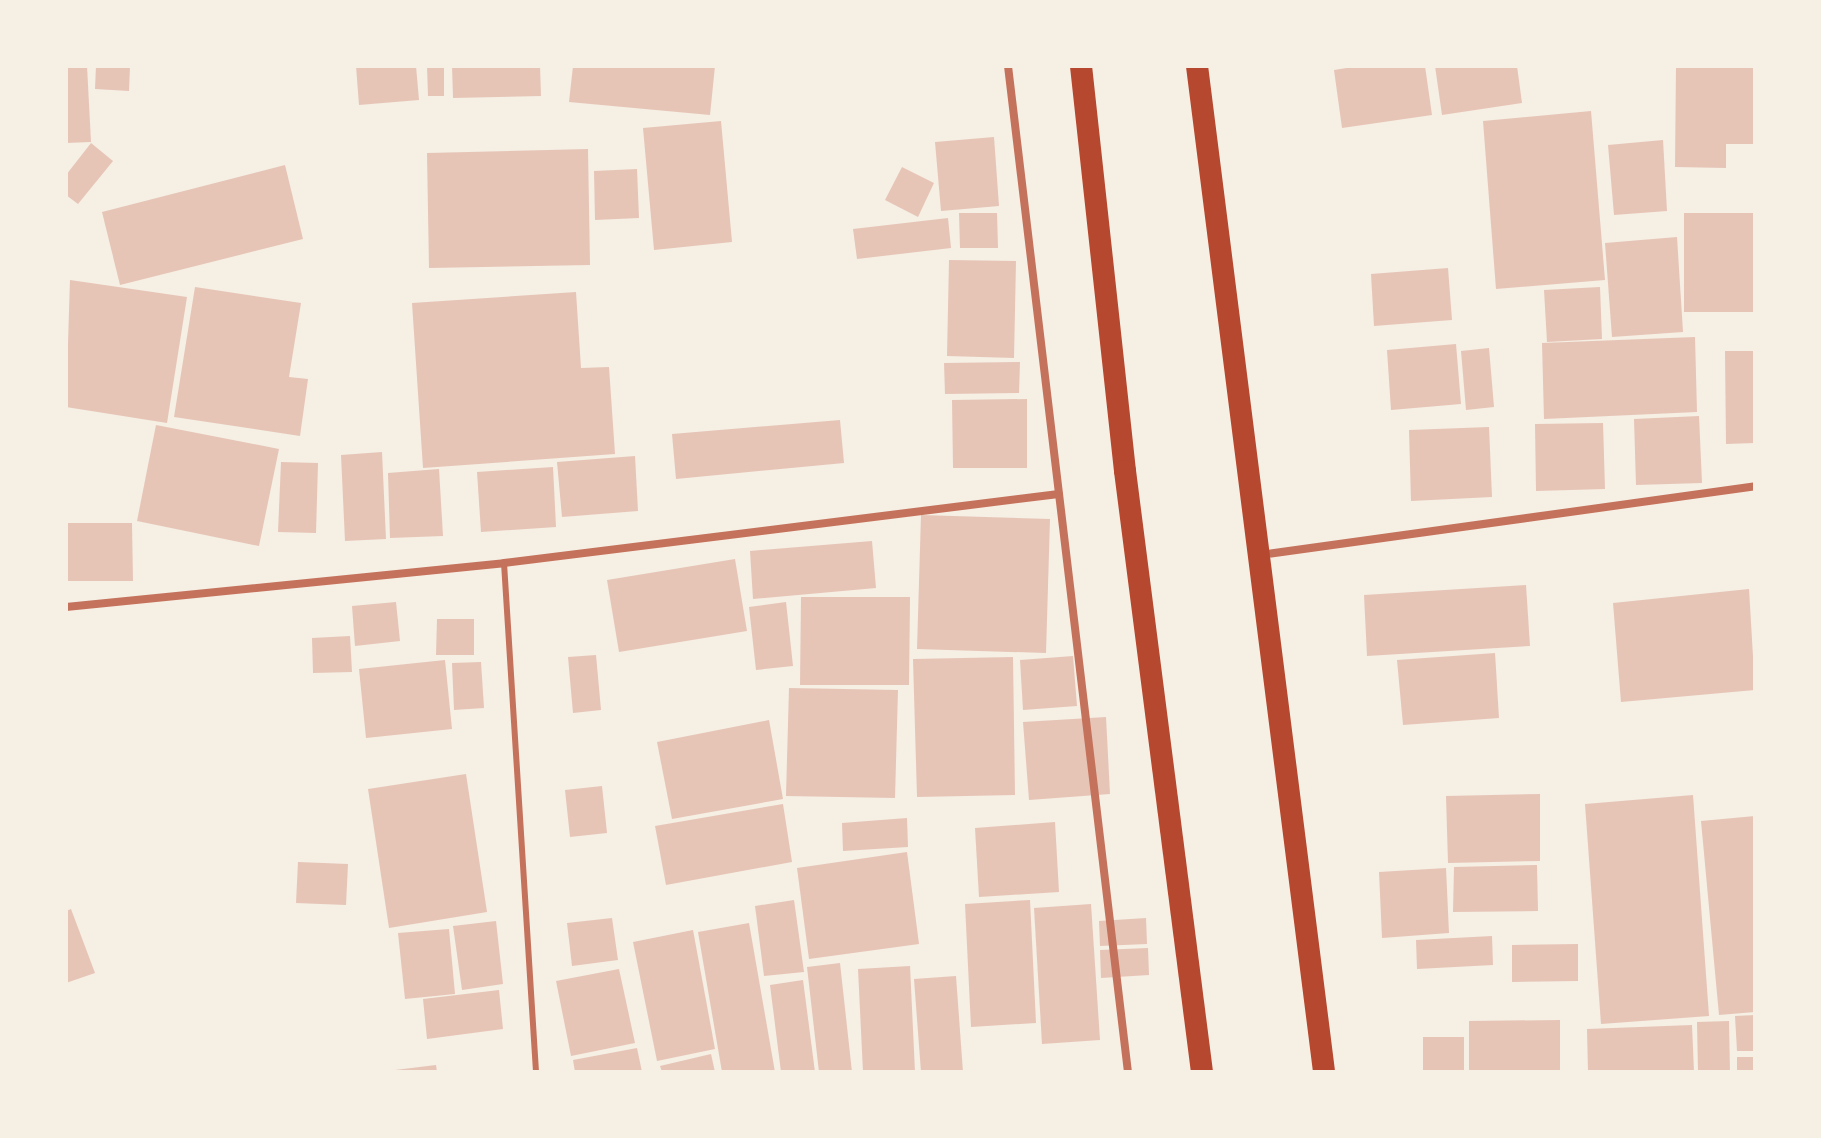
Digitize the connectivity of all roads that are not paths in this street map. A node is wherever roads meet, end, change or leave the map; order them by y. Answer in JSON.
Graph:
{"nodes":[{"id":1,"x":1008,"y":66,"type":"edge"},
{"id":2,"x":1081,"y":66,"type":"edge"},
{"id":3,"x":1197,"y":66,"type":"edge"},
{"id":4,"x":1755,"y":486,"type":"edge"},
{"id":5,"x":1059,"y":494,"type":"junction"},
{"id":6,"x":1259,"y":555,"type":"junction"},
{"id":7,"x":504,"y":563,"type":"junction"},
{"id":8,"x":66,"y":607,"type":"edge"},
{"id":9,"x":536,"y":1072,"type":"edge"},
{"id":10,"x":1128,"y":1072,"type":"edge"},
{"id":11,"x":1202,"y":1072,"type":"edge"},
{"id":12,"x":1324,"y":1072,"type":"edge"}],
"edges":[{"from":1,"to":5,"type":"street"},
{"from":2,"to":11,"type":"highway"},
{"from":3,"to":6,"type":"highway"},
{"from":4,"to":6,"type":"street"},
{"from":5,"to":7,"type":"street"},
{"from":5,"to":10,"type":"street"},
{"from":6,"to":12,"type":"highway"},
{"from":7,"to":8,"type":"street"},
{"from":7,"to":9,"type":"lane"}]}
